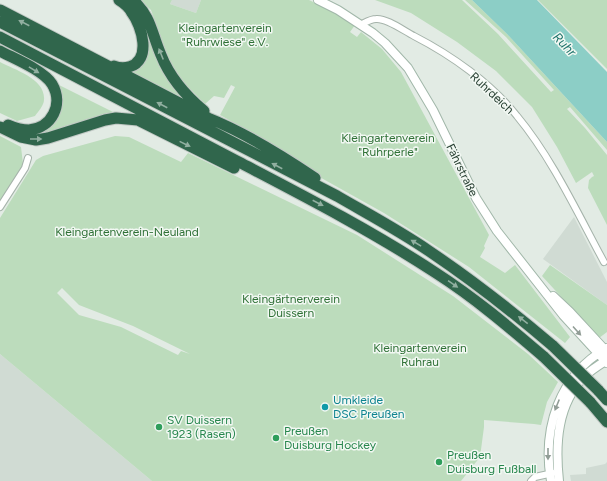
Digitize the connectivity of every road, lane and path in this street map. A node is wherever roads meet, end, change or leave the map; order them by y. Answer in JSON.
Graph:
{"nodes":[{"id":1,"x":119,"y":0,"type":"edge"},
{"id":2,"x":132,"y":0,"type":"edge"},
{"id":3,"x":318,"y":0,"type":"edge"},
{"id":4,"x":0,"y":10,"type":"edge"},
{"id":5,"x":0,"y":22,"type":"edge"},
{"id":6,"x":362,"y":24,"type":"junction"},
{"id":7,"x":0,"y":38,"type":"edge"},
{"id":8,"x":0,"y":46,"type":"edge"},
{"id":9,"x":0,"y":51,"type":"edge"},
{"id":10,"x":84,"y":53,"type":"junction"},
{"id":11,"x":92,"y":84,"type":"junction"},
{"id":12,"x":0,"y":121,"type":"edge"},
{"id":13,"x":223,"y":124,"type":"junction"},
{"id":14,"x":0,"y":127,"type":"edge"},
{"id":15,"x":28,"y":158,"type":"dead end"},
{"id":16,"x":271,"y":179,"type":"junction"},
{"id":17,"x":337,"y":196,"type":"junction"},
{"id":18,"x":0,"y":207,"type":"edge"},
{"id":19,"x":604,"y":262,"type":"dead end"},
{"id":20,"x":604,"y":351,"type":"edge"},
{"id":21,"x":606,"y":361,"type":"edge"},
{"id":22,"x":607,"y":400,"type":"edge"},
{"id":23,"x":607,"y":422,"type":"edge"},
{"id":24,"x":553,"y":476,"type":"edge"},
{"id":25,"x":531,"y":481,"type":"edge"},
{"id":26,"x":559,"y":481,"type":"edge"}],
"edges":[{"from":1,"to":10,"type":"highway"},
{"from":13,"to":2,"type":"highway","one_way":true},
{"from":3,"to":6,"type":"main road"},
{"from":10,"to":4,"type":"highway","one_way":true},
{"from":17,"to":5,"type":"highway","one_way":true},
{"from":6,"to":19,"type":"street","name":"Ruhrdeich"},
{"from":6,"to":20,"type":"main road","name":"Fährstraße"},
{"from":7,"to":11,"type":"highway"},
{"from":8,"to":11,"type":"highway"},
{"from":9,"to":12,"type":"highway","one_way":true},
{"from":10,"to":13,"type":"highway"},
{"from":11,"to":16,"type":"highway"},
{"from":13,"to":17,"type":"highway"},
{"from":14,"to":16,"type":"highway","one_way":true},
{"from":15,"to":18,"type":"street"},
{"from":16,"to":23,"type":"highway","one_way":true,"bridge":true},
{"from":22,"to":17,"type":"highway","one_way":true,"bridge":true},
{"from":20,"to":21,"type":"main road"},
{"from":20,"to":24,"type":"main road","one_way":true},
{"from":21,"to":24,"type":"main road"},
{"from":24,"to":25,"type":"street"},
{"from":24,"to":26,"type":"main road"}]}
